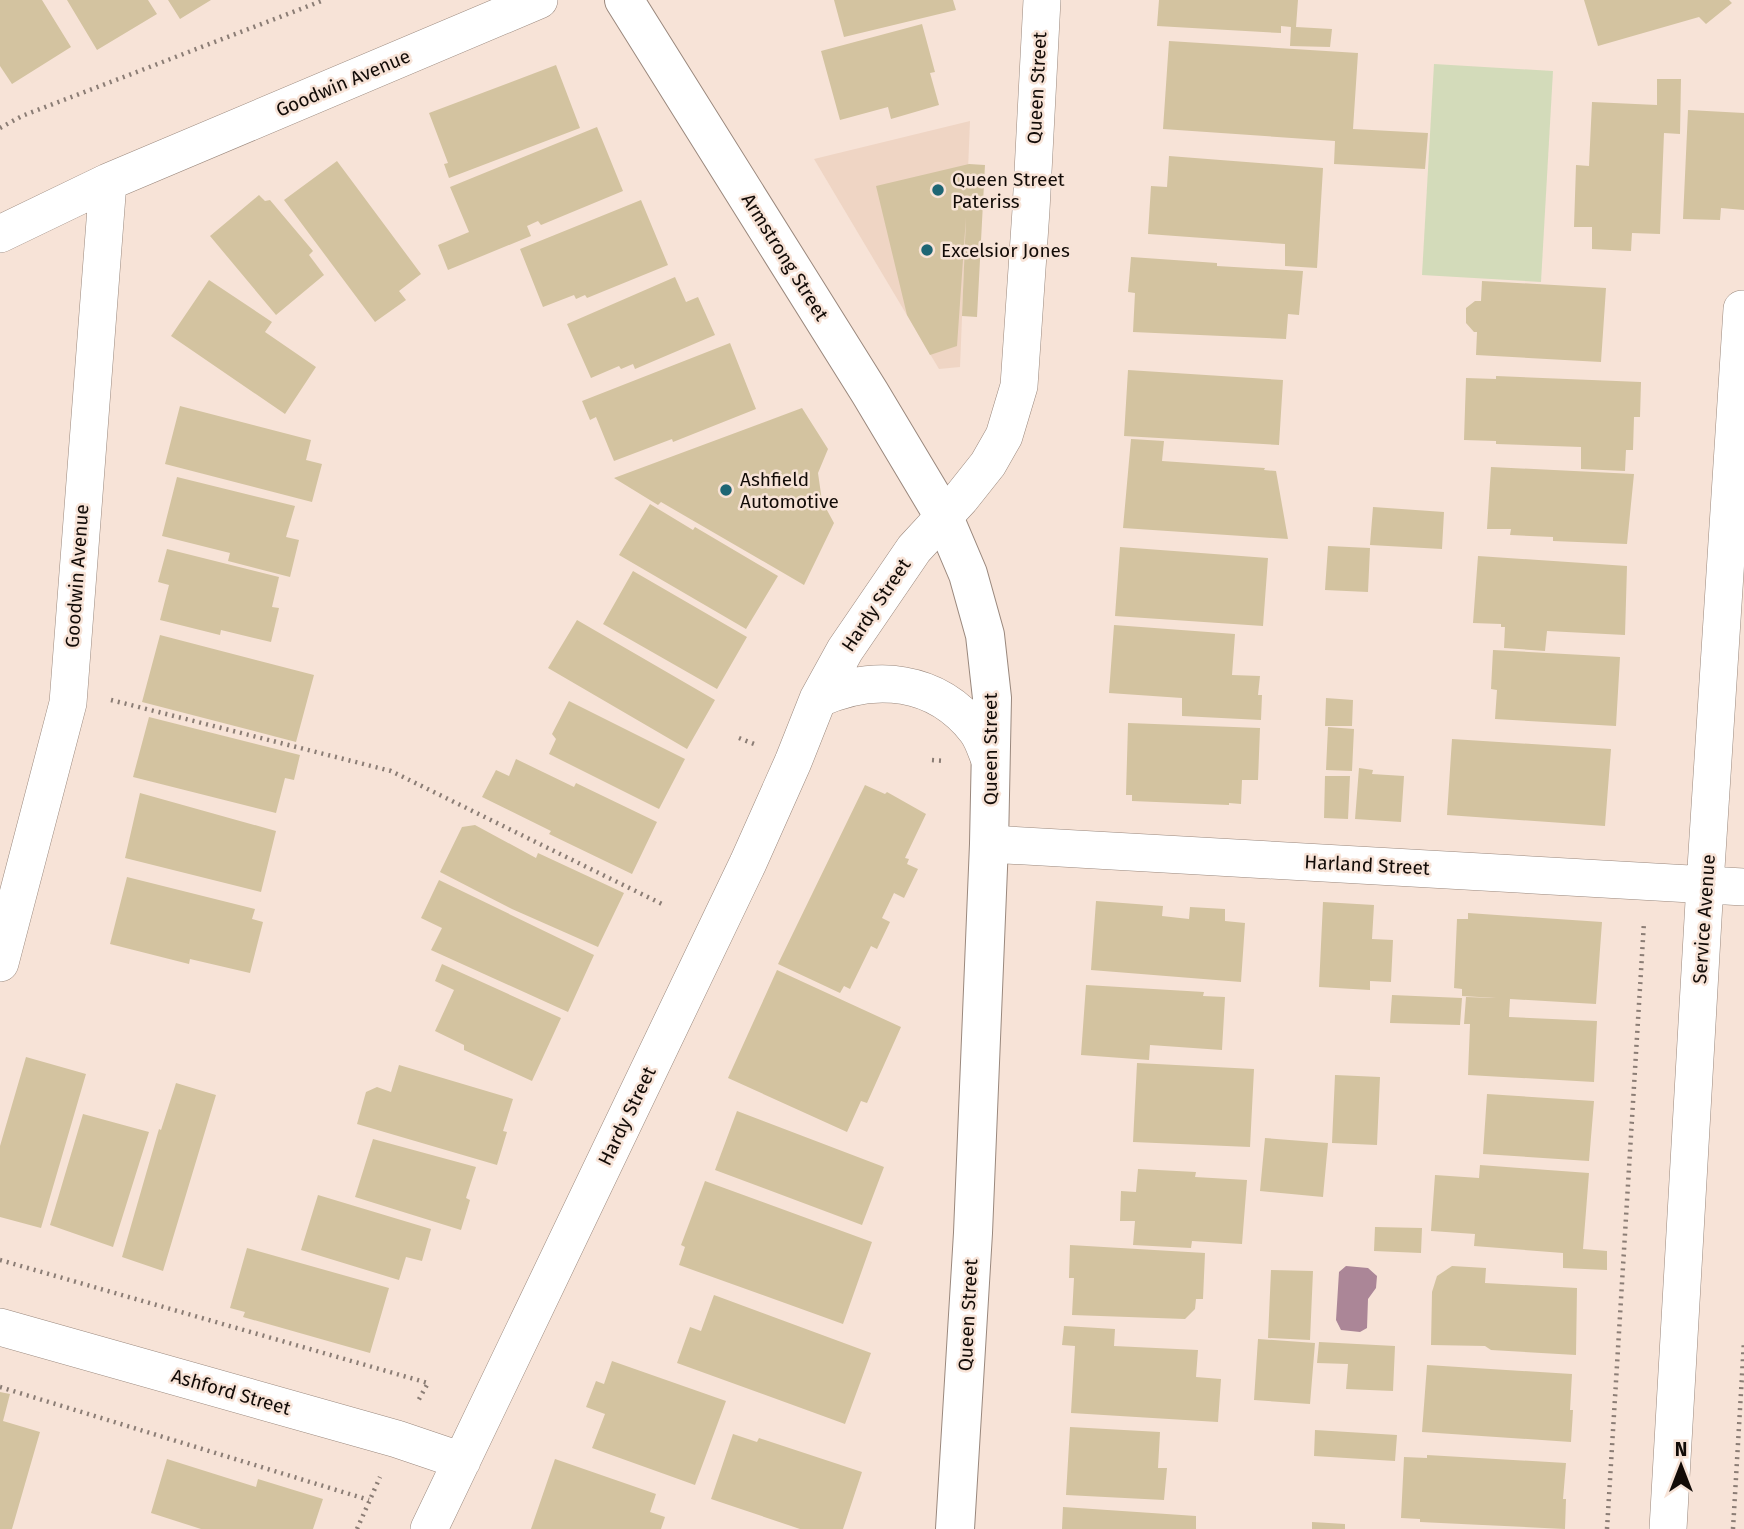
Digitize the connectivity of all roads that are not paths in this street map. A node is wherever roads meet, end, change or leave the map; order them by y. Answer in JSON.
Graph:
{"nodes":[{"id":1,"x":539,"y":0,"type":"edge"},
{"id":2,"x":624,"y":0,"type":"edge"},
{"id":3,"x":1042,"y":0,"type":"edge"},
{"id":4,"x":108,"y":182,"type":"junction"},
{"id":5,"x":0,"y":234,"type":"edge"},
{"id":6,"x":1742,"y":309,"type":"edge"},
{"id":7,"x":943,"y":515,"type":"junction"},
{"id":8,"x":818,"y":699,"type":"junction"},
{"id":9,"x":990,"y":760,"type":"junction"},
{"id":10,"x":989,"y":844,"type":"junction"},
{"id":11,"x":1705,"y":884,"type":"junction"},
{"id":12,"x":1744,"y":887,"type":"edge"},
{"id":13,"x":0,"y":963,"type":"edge"},
{"id":14,"x":0,"y":1327,"type":"edge"},
{"id":15,"x":462,"y":1461,"type":"junction"},
{"id":16,"x":429,"y":1529,"type":"edge"},
{"id":17,"x":955,"y":1529,"type":"edge"},
{"id":18,"x":1668,"y":1529,"type":"edge"}],
"edges":[{"from":1,"to":4,"type":"street","name":"Goodwin Avenue"},
{"from":2,"to":7,"type":"street","name":"Armstrong Street"},
{"from":3,"to":7,"type":"street","name":"Queen Street"},
{"from":4,"to":5,"type":"street","name":"Goodwin Avenue"},
{"from":4,"to":13,"type":"street","name":"Goodwin Avenue"},
{"from":6,"to":11,"type":"street","name":"Service Avenue"},
{"from":7,"to":8,"type":"street","name":"Hardy Street"},
{"from":7,"to":9,"type":"street","name":"Queen Street"},
{"from":8,"to":9,"type":"street","name":"Hardy Street"},
{"from":8,"to":15,"type":"street","name":"Hardy Street"},
{"from":9,"to":10,"type":"street","name":"Queen Street"},
{"from":10,"to":11,"type":"street","name":"Harland Street"},
{"from":10,"to":17,"type":"street","name":"Queen Street"},
{"from":11,"to":12,"type":"street","name":"Harland Street"},
{"from":11,"to":18,"type":"street","name":"Service Avenue"},
{"from":14,"to":15,"type":"street","name":"Ashford Street"},
{"from":15,"to":16,"type":"street","name":"Hardy Street"}]}
